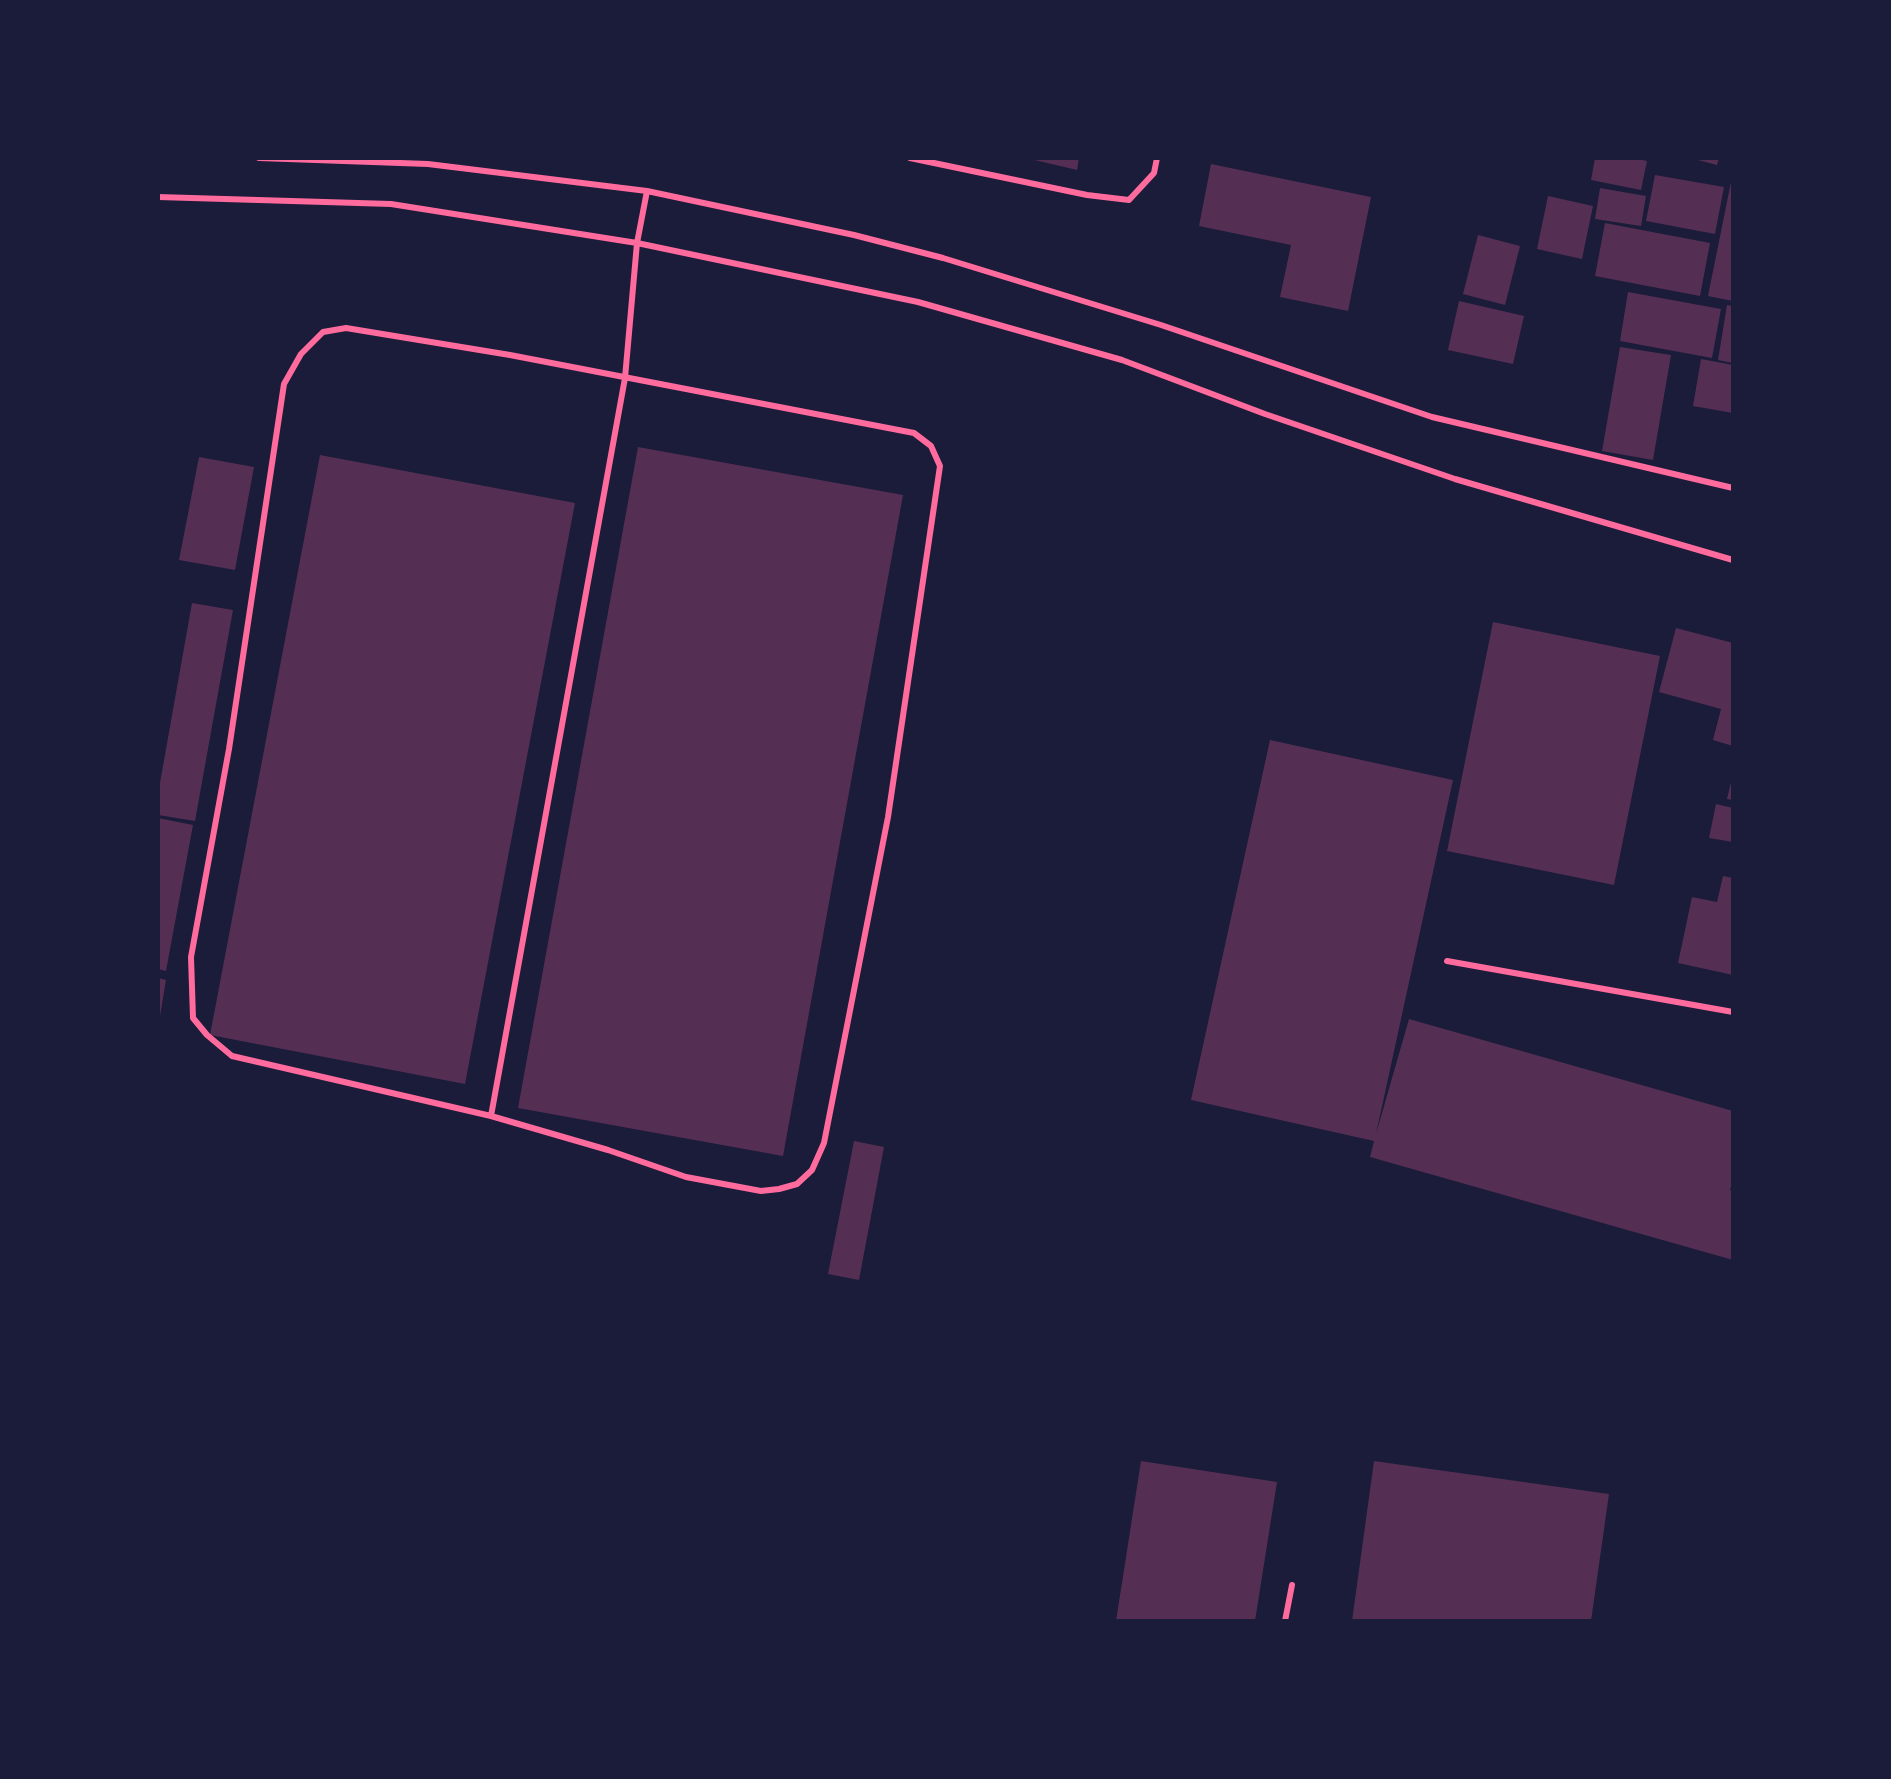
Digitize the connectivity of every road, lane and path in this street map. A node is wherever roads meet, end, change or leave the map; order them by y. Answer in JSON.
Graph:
{"nodes":[{"id":1,"x":259,"y":158,"type":"edge"},
{"id":2,"x":910,"y":158,"type":"edge"},
{"id":3,"x":1157,"y":158,"type":"edge"},
{"id":4,"x":647,"y":191,"type":"junction"},
{"id":5,"x":158,"y":197,"type":"edge"},
{"id":6,"x":637,"y":243,"type":"junction"},
{"id":7,"x":625,"y":378,"type":"junction"},
{"id":8,"x":1733,"y":488,"type":"edge"},
{"id":9,"x":1733,"y":560,"type":"edge"},
{"id":10,"x":1447,"y":961,"type":"dead end"},
{"id":11,"x":1733,"y":1012,"type":"edge"},
{"id":12,"x":491,"y":1116,"type":"junction"},
{"id":13,"x":1292,"y":1585,"type":"dead end"},
{"id":14,"x":1285,"y":1621,"type":"edge"}],
"edges":[{"from":1,"to":4,"type":"lane"},
{"from":2,"to":3,"type":"lane"},
{"from":4,"to":6,"type":"lane"},
{"from":4,"to":8,"type":"lane"},
{"from":5,"to":6,"type":"lane"},
{"from":6,"to":7,"type":"lane"},
{"from":6,"to":9,"type":"lane"},
{"from":7,"to":12,"type":"lane"},
{"from":7,"to":12,"type":"lane"},
{"from":7,"to":12,"type":"lane"},
{"from":10,"to":11,"type":"lane"},
{"from":13,"to":14,"type":"lane"}]}
